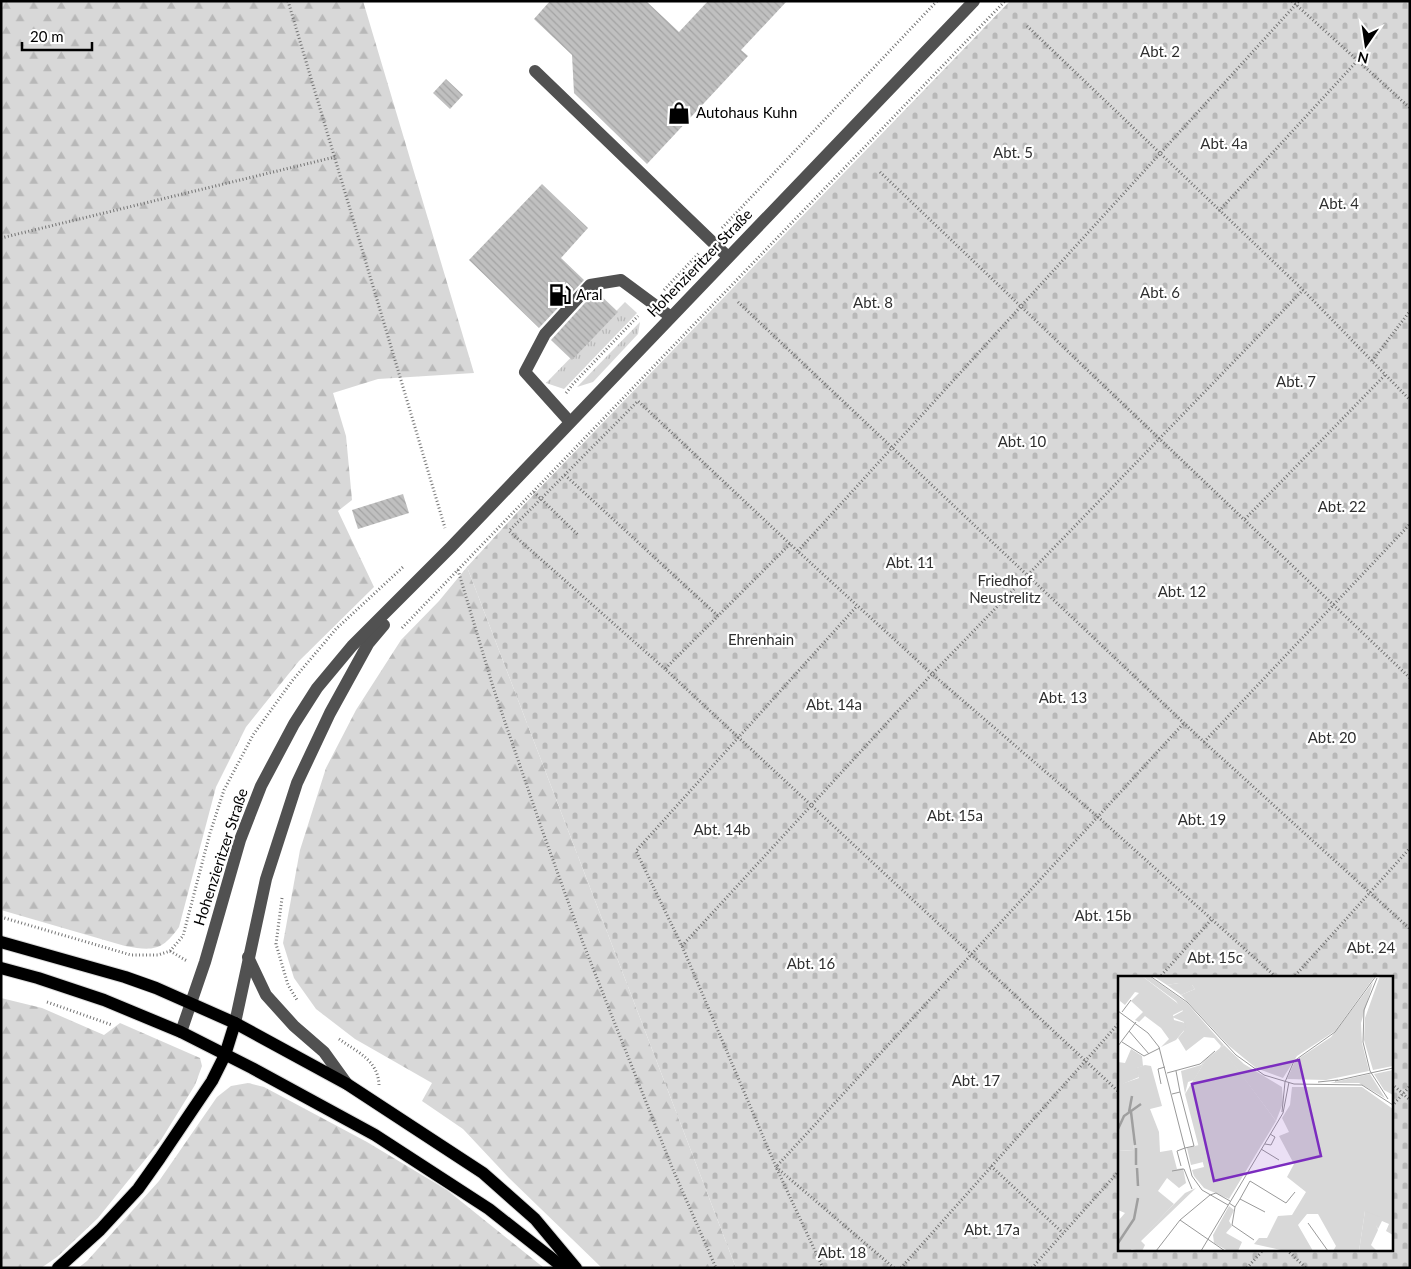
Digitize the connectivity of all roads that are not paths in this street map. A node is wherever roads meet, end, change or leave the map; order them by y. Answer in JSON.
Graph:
{"nodes":[{"id":1,"x":974,"y":1,"type":"edge"},
{"id":2,"x":535,"y":71,"type":"dead end"},
{"id":3,"x":728,"y":257,"type":"junction"},
{"id":4,"x":671,"y":317,"type":"junction"},
{"id":5,"x":570,"y":422,"type":"junction"},
{"id":6,"x":451,"y":547,"type":"junction"},
{"id":7,"x":1,"y":942,"type":"edge"},
{"id":8,"x":248,"y":957,"type":"junction"},
{"id":9,"x":1,"y":968,"type":"edge"},
{"id":10,"x":191,"y":1002,"type":"junction"},
{"id":11,"x":235,"y":1023,"type":"junction"},
{"id":12,"x":181,"y":1032,"type":"junction"},
{"id":13,"x":225,"y":1055,"type":"junction"},
{"id":14,"x":347,"y":1084,"type":"junction"},
{"id":15,"x":58,"y":1268,"type":"edge"},
{"id":16,"x":564,"y":1268,"type":"edge"},
{"id":17,"x":576,"y":1268,"type":"edge"}],
"edges":[{"from":1,"to":3,"type":"street","name":"Hohenzieritzer Straße"},
{"from":2,"to":3,"type":"street"},
{"from":3,"to":4,"type":"street","name":"Hohenzieritzer Straße"},
{"from":4,"to":5,"type":"street","name":"Hohenzieritzer Straße"},
{"from":4,"to":5,"type":"street"},
{"from":5,"to":6,"type":"street","name":"Hohenzieritzer Straße"},
{"from":6,"to":8,"type":"street","name":"Hohenzieritzer Straße"},
{"from":6,"to":10,"type":"street","name":"Hohenzieritzer Straße"},
{"from":7,"to":10,"type":"main road"},
{"from":8,"to":11,"type":"street","name":"Hohenzieritzer Straße"},
{"from":8,"to":14,"type":"street"},
{"from":9,"to":12,"type":"main road"},
{"from":10,"to":11,"type":"main road"},
{"from":10,"to":12,"type":"street","name":"Hohenzieritzer Straße"},
{"from":11,"to":13,"type":"main road"},
{"from":11,"to":14,"type":"main road"},
{"from":12,"to":13,"type":"main road"},
{"from":13,"to":15,"type":"main road"},
{"from":13,"to":16,"type":"main road"},
{"from":14,"to":17,"type":"main road"}]}
